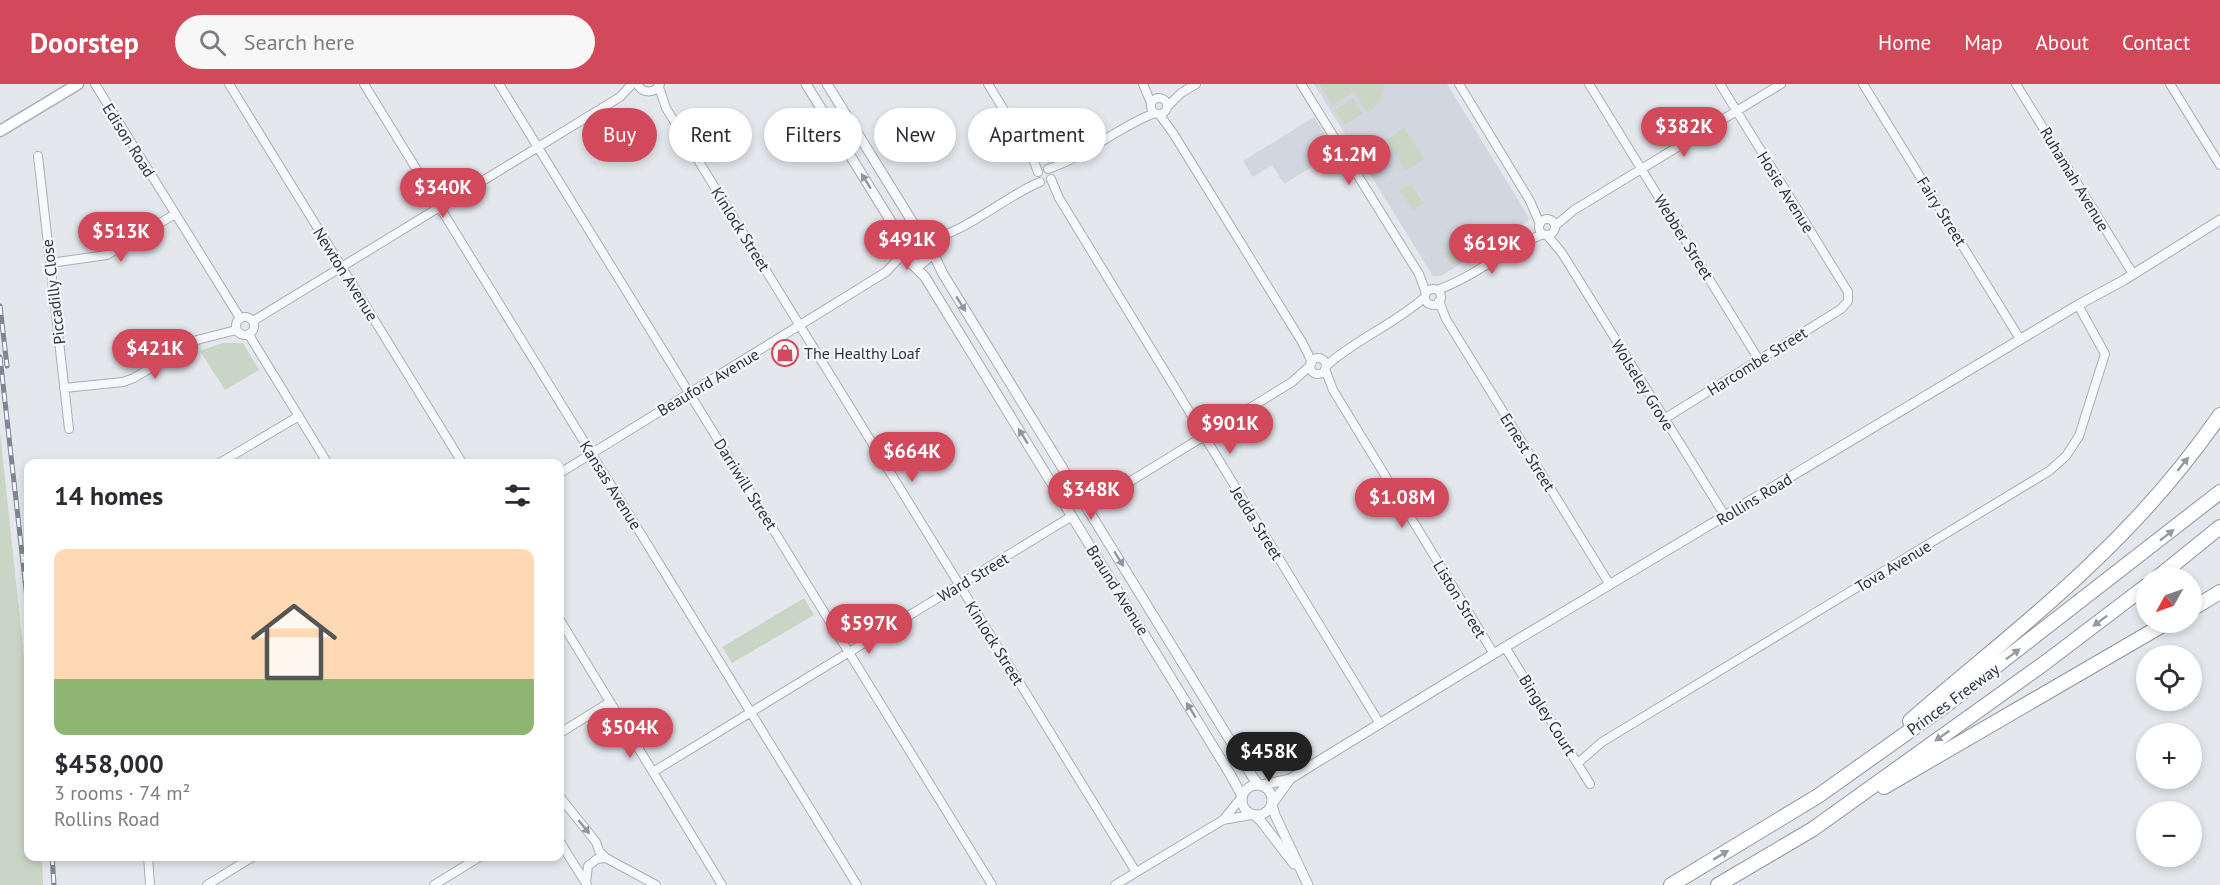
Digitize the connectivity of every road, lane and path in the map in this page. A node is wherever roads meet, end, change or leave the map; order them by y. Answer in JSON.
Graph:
{"nodes":[{"id":1,"x":78,"y":84,"type":"edge"},
{"id":2,"x":95,"y":84,"type":"edge"},
{"id":3,"x":229,"y":84,"type":"edge"},
{"id":4,"x":364,"y":84,"type":"edge"},
{"id":5,"x":499,"y":84,"type":"edge"},
{"id":6,"x":632,"y":84,"type":"edge"},
{"id":7,"x":806,"y":84,"type":"edge"},
{"id":8,"x":827,"y":84,"type":"edge"},
{"id":9,"x":988,"y":84,"type":"edge"},
{"id":10,"x":1144,"y":84,"type":"edge"},
{"id":11,"x":1196,"y":84,"type":"edge"},
{"id":12,"x":1301,"y":84,"type":"edge"},
{"id":13,"x":1459,"y":84,"type":"edge"},
{"id":14,"x":1589,"y":84,"type":"edge"},
{"id":15,"x":1720,"y":84,"type":"edge"},
{"id":16,"x":1781,"y":84,"type":"edge"},
{"id":17,"x":1863,"y":84,"type":"edge"},
{"id":18,"x":2016,"y":84,"type":"edge"},
{"id":19,"x":2170,"y":84,"type":"edge"},
{"id":20,"x":659,"y":85,"type":"edge"},
{"id":21,"x":643,"y":89,"type":"edge"},
{"id":22,"x":1181,"y":93,"type":"junction"},
{"id":23,"x":620,"y":96,"type":"junction"},
{"id":24,"x":1155,"y":101,"type":"junction"},
{"id":25,"x":666,"y":108,"type":"junction"},
{"id":26,"x":1162,"y":111,"type":"junction"},
{"id":27,"x":1737,"y":111,"type":"junction"},
{"id":28,"x":1135,"y":121,"type":"junction"},
{"id":29,"x":0,"y":131,"type":"edge"},
{"id":30,"x":537,"y":147,"type":"junction"},
{"id":31,"x":38,"y":156,"type":"dead end"},
{"id":32,"x":2220,"y":165,"type":"edge"},
{"id":33,"x":1642,"y":169,"type":"junction"},
{"id":34,"x":1044,"y":176,"type":"junction"},
{"id":35,"x":439,"y":207,"type":"junction"},
{"id":36,"x":175,"y":214,"type":"junction"},
{"id":37,"x":2220,"y":220,"type":"edge"},
{"id":38,"x":1547,"y":227,"type":"junction"},
{"id":39,"x":948,"y":234,"type":"junction"},
{"id":40,"x":924,"y":239,"type":"junction"},
{"id":41,"x":905,"y":251,"type":"junction"},
{"id":42,"x":933,"y":252,"type":"junction"},
{"id":43,"x":50,"y":263,"type":"junction"},
{"id":44,"x":912,"y":265,"type":"junction"},
{"id":45,"x":341,"y":266,"type":"junction"},
{"id":46,"x":886,"y":272,"type":"junction"},
{"id":47,"x":2133,"y":274,"type":"junction"},
{"id":48,"x":1433,"y":297,"type":"junction"},
{"id":49,"x":1848,"y":301,"type":"joint"},
{"id":50,"x":2078,"y":305,"type":"junction"},
{"id":51,"x":240,"y":318,"type":"junction"},
{"id":52,"x":253,"y":321,"type":"junction"},
{"id":53,"x":800,"y":326,"type":"junction"},
{"id":54,"x":236,"y":330,"type":"junction"},
{"id":55,"x":249,"y":335,"type":"junction"},
{"id":56,"x":2020,"y":339,"type":"junction"},
{"id":57,"x":1342,"y":352,"type":"junction"},
{"id":58,"x":1759,"y":360,"type":"junction"},
{"id":59,"x":1315,"y":361,"type":"junction"},
{"id":60,"x":1321,"y":371,"type":"junction"},
{"id":61,"x":1292,"y":382,"type":"junction"},
{"id":62,"x":64,"y":388,"type":"junction"},
{"id":63,"x":689,"y":393,"type":"junction"},
{"id":64,"x":2220,"y":415,"type":"edge"},
{"id":65,"x":299,"y":416,"type":"junction"},
{"id":66,"x":1664,"y":419,"type":"junction"},
{"id":67,"x":69,"y":429,"type":"dead end"},
{"id":68,"x":1203,"y":436,"type":"junction"},
{"id":69,"x":591,"y":453,"type":"junction"},
{"id":70,"x":226,"y":459,"type":"edge"},
{"id":71,"x":325,"y":459,"type":"edge"},
{"id":72,"x":460,"y":459,"type":"edge"},
{"id":73,"x":564,"y":470,"type":"edge"},
{"id":74,"x":2220,"y":492,"type":"edge"},
{"id":75,"x":1087,"y":508,"type":"junction"},
{"id":76,"x":1072,"y":516,"type":"junction"},
{"id":77,"x":1725,"y":516,"type":"junction"},
{"id":78,"x":2220,"y":527,"type":"edge"},
{"id":79,"x":2171,"y":567,"type":"edge"},
{"id":80,"x":959,"y":585,"type":"junction"},
{"id":81,"x":1610,"y":585,"type":"junction"},
{"id":82,"x":2220,"y":592,"type":"edge"},
{"id":83,"x":2136,"y":594,"type":"edge"},
{"id":84,"x":2202,"y":603,"type":"edge"},
{"id":85,"x":564,"y":627,"type":"edge"},
{"id":86,"x":2149,"y":633,"type":"edge"},
{"id":87,"x":1504,"y":647,"type":"junction"},
{"id":88,"x":849,"y":653,"type":"junction"},
{"id":89,"x":1494,"y":654,"type":"junction"},
{"id":90,"x":610,"y":702,"type":"junction"},
{"id":91,"x":751,"y":712,"type":"junction"},
{"id":92,"x":1380,"y":724,"type":"junction"},
{"id":93,"x":564,"y":731,"type":"edge"},
{"id":94,"x":1578,"y":763,"type":"junction"},
{"id":95,"x":1864,"y":763,"type":"junction"},
{"id":96,"x":653,"y":772,"type":"junction"},
{"id":97,"x":1290,"y":779,"type":"junction"},
{"id":98,"x":1590,"y":784,"type":"dead end"},
{"id":99,"x":1261,"y":785,"type":"junction"},
{"id":100,"x":1241,"y":797,"type":"junction"},
{"id":101,"x":564,"y":802,"type":"edge"},
{"id":102,"x":1272,"y":804,"type":"junction"},
{"id":103,"x":1252,"y":815,"type":"junction"},
{"id":104,"x":1223,"y":820,"type":"junction"},
{"id":105,"x":1813,"y":829,"type":"junction"},
{"id":106,"x":564,"y":848,"type":"edge"},
{"id":107,"x":600,"y":856,"type":"junction"},
{"id":108,"x":570,"y":858,"type":"junction"},
{"id":109,"x":148,"y":861,"type":"edge"},
{"id":110,"x":246,"y":861,"type":"edge"},
{"id":111,"x":473,"y":861,"type":"edge"},
{"id":112,"x":588,"y":866,"type":"junction"},
{"id":113,"x":1136,"y":872,"type":"junction"},
{"id":114,"x":1306,"y":881,"type":"edge"},
{"id":115,"x":587,"y":884,"type":"edge"},
{"id":116,"x":150,"y":885,"type":"edge"},
{"id":117,"x":207,"y":885,"type":"edge"},
{"id":118,"x":434,"y":885,"type":"edge"},
{"id":119,"x":656,"y":885,"type":"edge"},
{"id":120,"x":722,"y":885,"type":"edge"},
{"id":121,"x":857,"y":885,"type":"edge"},
{"id":122,"x":992,"y":885,"type":"edge"},
{"id":123,"x":1114,"y":885,"type":"edge"},
{"id":124,"x":1671,"y":885,"type":"edge"},
{"id":125,"x":1718,"y":885,"type":"edge"}],
"edges":[{"from":1,"to":29,"type":"main road"},
{"from":2,"to":36,"type":"street","name":"Edison Road"},
{"from":3,"to":45,"type":"street","name":"Newton Avenue"},
{"from":4,"to":35,"type":"street","name":"Kansas Avenue"},
{"from":5,"to":30,"type":"street","name":"Darriwill Street"},
{"from":6,"to":23,"type":"street"},
{"from":41,"to":7,"type":"street","one_way":true},
{"from":8,"to":40,"type":"street"},
{"from":9,"to":34,"type":"street","name":"Jedda Street"},
{"from":10,"to":24,"type":"street"},
{"from":11,"to":22,"type":"street"},
{"from":12,"to":48,"type":"street","name":"Ernest Street"},
{"from":13,"to":38,"type":"street","name":"Wolseley Grove"},
{"from":14,"to":33,"type":"street","name":"Webber Street"},
{"from":15,"to":27,"type":"street","name":"Hosie Avenue"},
{"from":16,"to":27,"type":"street","name":"Ward Street"},
{"from":17,"to":56,"type":"street","name":"Fairy Street"},
{"from":18,"to":47,"type":"street","name":"Ruhamah Avenue"},
{"from":19,"to":32,"type":"street"},
{"from":20,"to":21,"type":"street"},
{"from":20,"to":25,"type":"street","name":"Kinlock Street"},
{"from":21,"to":23,"type":"street"},
{"from":21,"to":25,"type":"street","name":"Kinlock Street"},
{"from":22,"to":24,"type":"street"},
{"from":22,"to":26,"type":"street"},
{"from":23,"to":30,"type":"street"},
{"from":24,"to":26,"type":"street"},
{"from":24,"to":26,"type":"street"},
{"from":24,"to":28,"type":"street"},
{"from":25,"to":53,"type":"street","name":"Kinlock Street"},
{"from":26,"to":28,"type":"street"},
{"from":26,"to":59,"type":"street"},
{"from":27,"to":33,"type":"street","name":"Ward Street"},
{"from":27,"to":49,"type":"street","name":"Hosie Avenue"},
{"from":28,"to":34,"type":"street"},
{"from":30,"to":35,"type":"street"},
{"from":30,"to":63,"type":"street","name":"Darriwill Street"},
{"from":31,"to":43,"type":"street","name":"Piccadilly Close"},
{"from":33,"to":38,"type":"street","name":"Ward Street"},
{"from":33,"to":58,"type":"street","name":"Webber Street"},
{"from":34,"to":39,"type":"street"},
{"from":34,"to":68,"type":"street","name":"Jedda Street"},
{"from":35,"to":45,"type":"street"},
{"from":35,"to":69,"type":"street","name":"Kansas Avenue"},
{"from":36,"to":43,"type":"street"},
{"from":36,"to":51,"type":"street","name":"Edison Road"},
{"from":37,"to":47,"type":"street","name":"Rollins Road"},
{"from":38,"to":48,"type":"street","name":"Ward Street"},
{"from":38,"to":66,"type":"street","name":"Wolseley Grove"},
{"from":39,"to":40,"type":"street"},
{"from":39,"to":42,"type":"street"},
{"from":40,"to":41,"type":"street"},
{"from":40,"to":42,"type":"street"},
{"from":41,"to":44,"type":"street"},
{"from":41,"to":46,"type":"street","name":"Beauford Avenue"},
{"from":42,"to":44,"type":"street"},
{"from":42,"to":75,"type":"street","name":"Braund Avenue","one_way":true},
{"from":43,"to":62,"type":"street","name":"Piccadilly Close"},
{"from":44,"to":46,"type":"street","name":"Beauford Avenue"},
{"from":76,"to":44,"type":"street","name":"Braund Avenue","one_way":true},
{"from":45,"to":52,"type":"street"},
{"from":45,"to":72,"type":"street","name":"Newton Avenue"},
{"from":46,"to":53,"type":"street","name":"Beauford Avenue"},
{"from":47,"to":50,"type":"street","name":"Rollins Road"},
{"from":48,"to":57,"type":"street","name":"Ward Street"},
{"from":48,"to":81,"type":"street","name":"Ernest Street"},
{"from":49,"to":58,"type":"street","name":"Harcombe Street"},
{"from":50,"to":56,"type":"street","name":"Rollins Road"},
{"from":50,"to":94,"type":"street","name":"Tova Avenue"},
{"from":51,"to":52,"type":"street"},
{"from":51,"to":54,"type":"street"},
{"from":52,"to":55,"type":"street"},
{"from":53,"to":63,"type":"street","name":"Beauford Avenue"},
{"from":53,"to":80,"type":"street","name":"Kinlock Street"},
{"from":54,"to":55,"type":"street"},
{"from":54,"to":62,"type":"street"},
{"from":55,"to":65,"type":"street"},
{"from":56,"to":77,"type":"street","name":"Rollins Road"},
{"from":57,"to":59,"type":"street","name":"Ward Street"},
{"from":57,"to":60,"type":"street","name":"Ward Street"},
{"from":58,"to":66,"type":"street","name":"Harcombe Street"},
{"from":59,"to":60,"type":"street"},
{"from":59,"to":60,"type":"street"},
{"from":59,"to":61,"type":"street","name":"Ward Street"},
{"from":60,"to":61,"type":"street","name":"Ward Street"},
{"from":60,"to":89,"type":"street","name":"Liston Street"},
{"from":61,"to":68,"type":"street","name":"Ward Street"},
{"from":62,"to":67,"type":"street","name":"Piccadilly Close"},
{"from":63,"to":69,"type":"street","name":"Beauford Avenue"},
{"from":63,"to":88,"type":"street","name":"Darriwill Street"},
{"from":95,"to":64,"type":"highway","one_way":true},
{"from":65,"to":70,"type":"street"},
{"from":65,"to":71,"type":"street"},
{"from":66,"to":77,"type":"street","name":"Wolseley Grove"},
{"from":68,"to":75,"type":"street","name":"Ward Street"},
{"from":68,"to":92,"type":"street","name":"Jedda Street"},
{"from":69,"to":73,"type":"street","name":"Beauford Avenue"},
{"from":69,"to":91,"type":"street","name":"Kansas Avenue"},
{"from":95,"to":74,"type":"highway","name":"Princes Freeway","one_way":true},
{"from":75,"to":76,"type":"street","name":"Ward Street"},
{"from":75,"to":99,"type":"street","name":"Braund Avenue","one_way":true},
{"from":76,"to":80,"type":"street","name":"Ward Street"},
{"from":100,"to":76,"type":"street","name":"Braund Avenue","one_way":true},
{"from":77,"to":81,"type":"street","name":"Rollins Road"},
{"from":78,"to":79,"type":"highway"},
{"from":80,"to":88,"type":"street","name":"Ward Street"},
{"from":80,"to":113,"type":"street","name":"Kinlock Street"},
{"from":81,"to":87,"type":"street","name":"Rollins Road"},
{"from":82,"to":84,"type":"highway"},
{"from":83,"to":105,"type":"highway","name":"Princes Freeway","one_way":true},
{"from":85,"to":90,"type":"street"},
{"from":86,"to":105,"type":"highway"},
{"from":87,"to":89,"type":"street","name":"Rollins Road"},
{"from":87,"to":94,"type":"street","name":"Bingley Court"},
{"from":88,"to":91,"type":"street","name":"Ward Street"},
{"from":88,"to":122,"type":"street","name":"Darriwill Street"},
{"from":89,"to":92,"type":"street","name":"Rollins Road"},
{"from":90,"to":93,"type":"street"},
{"from":90,"to":96,"type":"street"},
{"from":91,"to":96,"type":"street","name":"Ward Street"},
{"from":91,"to":121,"type":"street","name":"Kansas Avenue"},
{"from":92,"to":97,"type":"street","name":"Rollins Road"},
{"from":94,"to":98,"type":"street","name":"Bingley Court"},
{"from":124,"to":95,"type":"highway","name":"Princes Freeway","one_way":true},
{"from":96,"to":120,"type":"street"},
{"from":97,"to":99,"type":"street","name":"Rollins Road"},
{"from":97,"to":102,"type":"street","name":"Rollins Road"},
{"from":99,"to":100,"type":"street"},
{"from":99,"to":102,"type":"street"},
{"from":100,"to":103,"type":"street"},
{"from":100,"to":104,"type":"street"},
{"from":101,"to":107,"type":"street","one_way":true},
{"from":102,"to":103,"type":"street"},
{"from":102,"to":114,"type":"street"},
{"from":103,"to":104,"type":"street"},
{"from":103,"to":114,"type":"street"},
{"from":104,"to":113,"type":"street"},
{"from":105,"to":125,"type":"highway","name":"Princes Freeway"},
{"from":106,"to":108,"type":"street"},
{"from":107,"to":112,"type":"street"},
{"from":107,"to":119,"type":"street"},
{"from":108,"to":112,"type":"street"},
{"from":108,"to":115,"type":"street"},
{"from":109,"to":116,"type":"street"},
{"from":110,"to":117,"type":"street"},
{"from":111,"to":118,"type":"street"},
{"from":112,"to":115,"type":"street"},
{"from":113,"to":123,"type":"street"}]}
